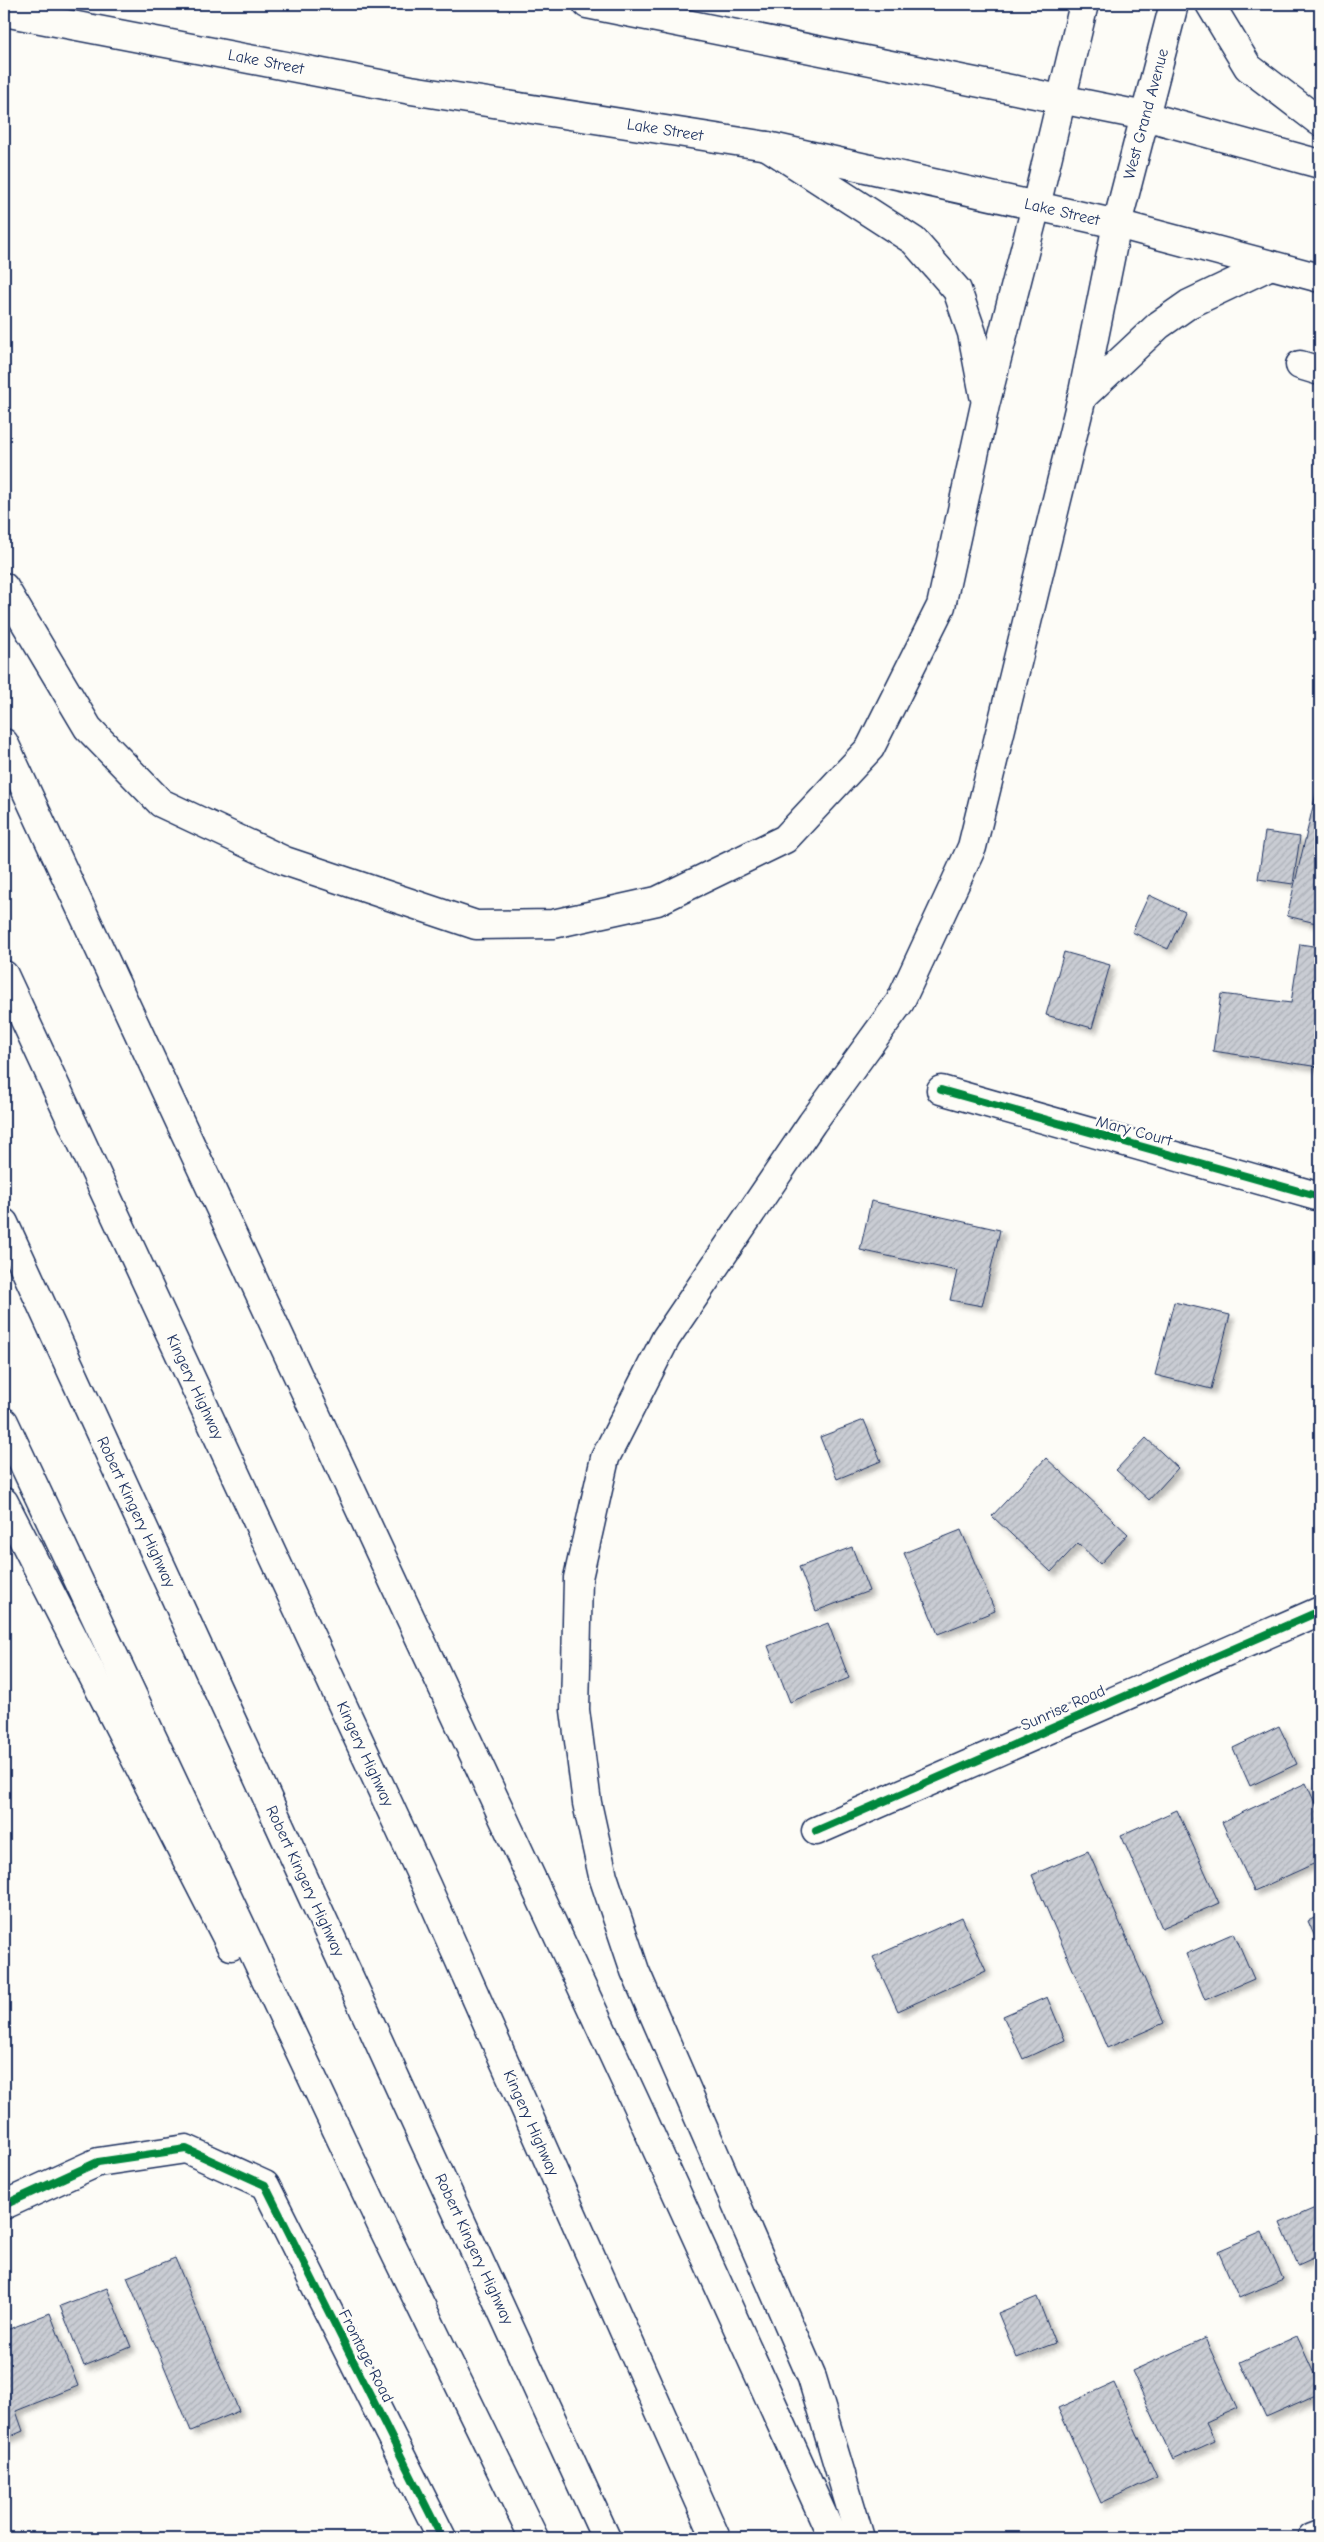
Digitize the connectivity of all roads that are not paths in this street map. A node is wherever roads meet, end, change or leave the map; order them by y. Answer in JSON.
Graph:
{"nodes":[{"id":1,"x":587,"y":4,"type":"edge"},
{"id":2,"x":1084,"y":4,"type":"edge"},
{"id":3,"x":1174,"y":4,"type":"edge"},
{"id":4,"x":1210,"y":4,"type":"edge"},
{"id":5,"x":4,"y":12,"type":"edge"},
{"id":6,"x":1060,"y":97,"type":"junction"},
{"id":7,"x":1145,"y":116,"type":"junction"},
{"id":8,"x":1320,"y":122,"type":"edge"},
{"id":9,"x":768,"y":146,"type":"junction"},
{"id":10,"x":1320,"y":164,"type":"edge"},
{"id":11,"x":1036,"y":206,"type":"junction"},
{"id":12,"x":1117,"y":224,"type":"junction"},
{"id":13,"x":1271,"y":265,"type":"junction"},
{"id":14,"x":1320,"y":278,"type":"edge"},
{"id":15,"x":1082,"y":398,"type":"junction"},
{"id":16,"x":985,"y":405,"type":"junction"},
{"id":17,"x":4,"y":587,"type":"edge"},
{"id":18,"x":4,"y":743,"type":"edge"},
{"id":19,"x":4,"y":975,"type":"edge"},
{"id":20,"x":941,"y":1090,"type":"dead end"},
{"id":21,"x":1320,"y":1197,"type":"edge"},
{"id":22,"x":4,"y":1223,"type":"edge"},
{"id":23,"x":4,"y":1422,"type":"edge"},
{"id":24,"x":4,"y":1502,"type":"edge"},
{"id":25,"x":1320,"y":1611,"type":"edge"},
{"id":26,"x":816,"y":1831,"type":"dead end"},
{"id":27,"x":4,"y":2205,"type":"edge"},
{"id":28,"x":382,"y":2226,"type":"junction"},
{"id":29,"x":1320,"y":2534,"type":"edge"},
{"id":30,"x":442,"y":2538,"type":"edge"},
{"id":31,"x":534,"y":2538,"type":"edge"},
{"id":32,"x":606,"y":2538,"type":"edge"},
{"id":33,"x":716,"y":2538,"type":"edge"},
{"id":34,"x":833,"y":2538,"type":"edge"},
{"id":35,"x":860,"y":2538,"type":"edge"},
{"id":36,"x":1312,"y":2538,"type":"edge"}],
"edges":[{"from":1,"to":6,"type":"main road"},
{"from":2,"to":6,"type":"main road"},
{"from":3,"to":7,"type":"main road","name":"West Grand Avenue"},
{"from":4,"to":8,"type":"main road"},
{"from":5,"to":9,"type":"main road","name":"Lake Street"},
{"from":6,"to":7,"type":"main road"},
{"from":6,"to":11,"type":"main road"},
{"from":7,"to":10,"type":"main road"},
{"from":7,"to":12,"type":"main road","name":"West Grand Avenue"},
{"from":9,"to":11,"type":"main road","name":"Lake Street"},
{"from":9,"to":16,"type":"main road"},
{"from":11,"to":12,"type":"main road","name":"Lake Street"},
{"from":11,"to":16,"type":"main road"},
{"from":12,"to":13,"type":"main road","name":"Lake Street"},
{"from":12,"to":15,"type":"main road","name":"West Grand Avenue"},
{"from":13,"to":14,"type":"main road","name":"Lake Street"},
{"from":13,"to":15,"type":"main road"},
{"from":15,"to":35,"type":"main road","name":"West Grand Avenue"},
{"from":16,"to":17,"type":"main road"},
{"from":18,"to":34,"type":"main road"},
{"from":19,"to":33,"type":"main road","name":"Kingery Highway"},
{"from":20,"to":21,"type":"main road","name":"Mary Court"},
{"from":22,"to":32,"type":"main road","name":"Robert Kingery Highway"},
{"from":23,"to":28,"type":"main road"},
{"from":24,"to":28,"type":"main road"},
{"from":25,"to":26,"type":"main road","name":"Sunrise Road"},
{"from":27,"to":30,"type":"main road","name":"Frontage Road"},
{"from":28,"to":31,"type":"main road"},
{"from":29,"to":36,"type":"main road"}]}
